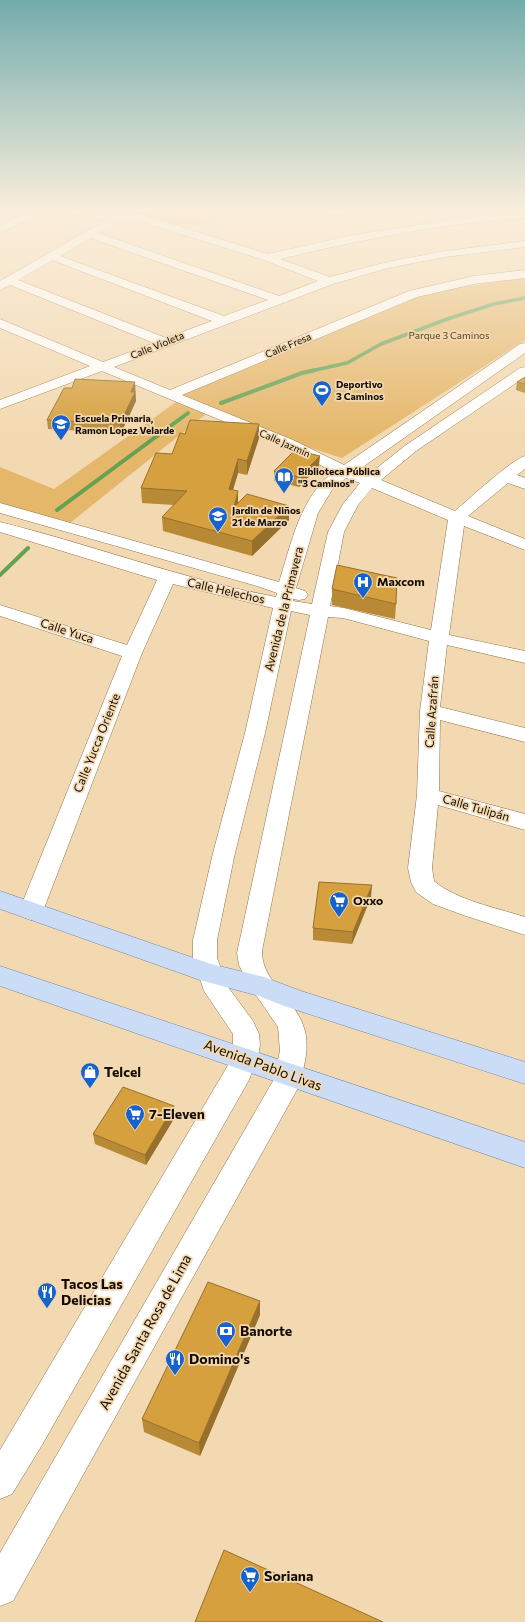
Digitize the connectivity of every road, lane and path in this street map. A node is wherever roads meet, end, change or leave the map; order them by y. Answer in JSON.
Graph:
{"nodes":[{"id":1,"x":14,"y":287,"type":"edge"},
{"id":2,"x":133,"y":287,"type":"edge"},
{"id":3,"x":241,"y":287,"type":"edge"},
{"id":4,"x":311,"y":287,"type":"edge"},
{"id":5,"x":445,"y":287,"type":"edge"},
{"id":6,"x":277,"y":299,"type":"junction"},
{"id":7,"x":222,"y":320,"type":"junction"},
{"id":8,"x":0,"y":323,"type":"edge"},
{"id":9,"x":164,"y":342,"type":"junction"},
{"id":10,"x":525,"y":347,"type":"edge"},
{"id":11,"x":497,"y":366,"type":"junction"},
{"id":12,"x":103,"y":367,"type":"junction"},
{"id":13,"x":522,"y":375,"type":"edge"},
{"id":14,"x":170,"y":395,"type":"junction"},
{"id":15,"x":0,"y":405,"type":"edge"},
{"id":16,"x":525,"y":461,"type":"edge"},
{"id":17,"x":344,"y":471,"type":"junction"},
{"id":18,"x":506,"y":476,"type":"junction"},
{"id":19,"x":370,"y":481,"type":"junction"},
{"id":20,"x":525,"y":484,"type":"edge"},
{"id":21,"x":0,"y":508,"type":"edge"},
{"id":22,"x":457,"y":516,"type":"junction"},
{"id":23,"x":0,"y":527,"type":"edge"},
{"id":24,"x":525,"y":545,"type":"edge"},
{"id":25,"x":166,"y":577,"type":"junction"},
{"id":26,"x":285,"y":597,"type":"junction"},
{"id":27,"x":320,"y":607,"type":"junction"},
{"id":28,"x":0,"y":610,"type":"edge"},
{"id":29,"x":439,"y":638,"type":"junction"},
{"id":30,"x":133,"y":653,"type":"junction"},
{"id":31,"x":525,"y":657,"type":"edge"},
{"id":32,"x":430,"y":711,"type":"junction"},
{"id":33,"x":525,"y":735,"type":"edge"},
{"id":34,"x":428,"y":794,"type":"junction"},
{"id":35,"x":525,"y":822,"type":"edge"},
{"id":36,"x":0,"y":900,"type":"edge"},
{"id":37,"x":31,"y":911,"type":"junction"},
{"id":38,"x":525,"y":926,"type":"edge"},
{"id":39,"x":209,"y":972,"type":"junction"},
{"id":40,"x":0,"y":976,"type":"edge"},
{"id":41,"x":264,"y":987,"type":"junction"},
{"id":42,"x":244,"y":1060,"type":"junction"},
{"id":43,"x":525,"y":1073,"type":"edge"},
{"id":44,"x":288,"y":1075,"type":"junction"},
{"id":45,"x":525,"y":1155,"type":"edge"},
{"id":46,"x":0,"y":1482,"type":"edge"},
{"id":47,"x":0,"y":1588,"type":"edge"}],
"edges":[{"from":1,"to":9,"type":"street"},
{"from":2,"to":7,"type":"street"},
{"from":3,"to":6,"type":"street"},
{"from":4,"to":6,"type":"street","name":"Calle Violeta"},
{"from":5,"to":14,"type":"street","name":"Calle Fresa"},
{"from":6,"to":7,"type":"street","name":"Calle Violeta"},
{"from":7,"to":9,"type":"street","name":"Calle Violeta"},
{"from":8,"to":12,"type":"street","name":"Calle Jazmín"},
{"from":9,"to":12,"type":"street","name":"Calle Violeta"},
{"from":10,"to":11,"type":"street","name":"Avenida de la Primavera"},
{"from":11,"to":13,"type":"street"},
{"from":11,"to":17,"type":"street","name":"Avenida de la Primavera"},
{"from":12,"to":14,"type":"street","name":"Calle Jazmín"},
{"from":12,"to":15,"type":"street","name":"Calle Violeta"},
{"from":13,"to":19,"type":"street"},
{"from":14,"to":17,"type":"street","name":"Calle Jazmín"},
{"from":16,"to":18,"type":"street"},
{"from":17,"to":19,"type":"street","name":"Calle Jazmín"},
{"from":17,"to":26,"type":"street","name":"Avenida de la Primavera"},
{"from":18,"to":20,"type":"street"},
{"from":18,"to":22,"type":"street"},
{"from":19,"to":22,"type":"street","name":"Calle Jazmín"},
{"from":19,"to":27,"type":"street"},
{"from":21,"to":26,"type":"street"},
{"from":22,"to":24,"type":"street","name":"Calle Jazmín"},
{"from":22,"to":29,"type":"street","name":"Calle Azafrán"},
{"from":23,"to":25,"type":"street","name":"Calle Helechos"},
{"from":25,"to":26,"type":"street","name":"Calle Helechos"},
{"from":25,"to":30,"type":"street","name":"Calle Yucca Oriente"},
{"from":26,"to":27,"type":"street","name":"Calle Helechos"},
{"from":26,"to":39,"type":"street","name":"Avenida de la Primavera"},
{"from":27,"to":29,"type":"street","name":"Calle Helechos"},
{"from":27,"to":41,"type":"street"},
{"from":28,"to":30,"type":"street","name":"Calle Yuca"},
{"from":29,"to":31,"type":"street","name":"Calle Helechos"},
{"from":29,"to":32,"type":"street","name":"Calle Azafrán"},
{"from":30,"to":37,"type":"street","name":"Calle Yucca Oriente"},
{"from":32,"to":33,"type":"street"},
{"from":32,"to":34,"type":"street","name":"Calle Azafrán"},
{"from":34,"to":35,"type":"street","name":"Calle Tulipán"},
{"from":34,"to":38,"type":"street","name":"Calle Azafrán"},
{"from":36,"to":37,"type":"main road"},
{"from":37,"to":39,"type":"main road"},
{"from":39,"to":41,"type":"main road"},
{"from":39,"to":42,"type":"street","name":"Avenida de la Primavera"},
{"from":40,"to":42,"type":"main road","name":"Avenida Pablo Livas"},
{"from":41,"to":43,"type":"main road"},
{"from":41,"to":44,"type":"street","name":"Avenida Santa Rosa de Lima"},
{"from":42,"to":44,"type":"main road","name":"Avenida Pablo Livas"},
{"from":42,"to":46,"type":"street"},
{"from":44,"to":45,"type":"main road","name":"Avenida Pablo Livas"},
{"from":44,"to":47,"type":"street","name":"Avenida Santa Rosa de Lima"}]}
